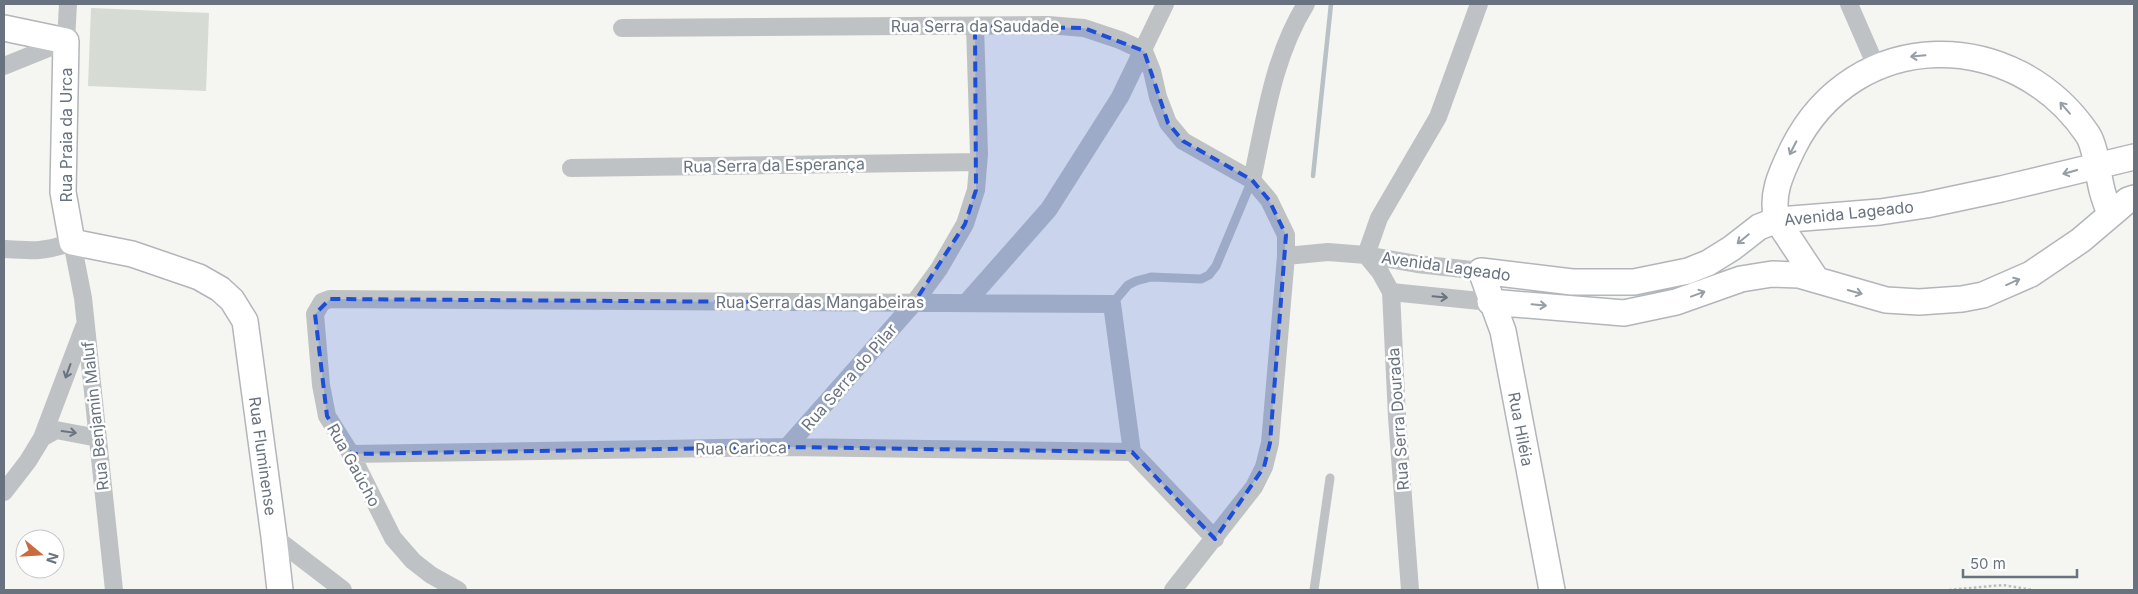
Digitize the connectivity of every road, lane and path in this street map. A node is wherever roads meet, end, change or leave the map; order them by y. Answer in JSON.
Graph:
{"nodes":[{"id":1,"x":68,"y":4,"type":"edge"},
{"id":2,"x":1165,"y":4,"type":"edge"},
{"id":3,"x":1306,"y":4,"type":"edge"},
{"id":4,"x":1479,"y":4,"type":"edge"},
{"id":5,"x":1849,"y":4,"type":"edge"},
{"id":6,"x":975,"y":26,"type":"junction"},
{"id":7,"x":4,"y":28,"type":"edge"},
{"id":8,"x":622,"y":28,"type":"dead end"},
{"id":9,"x":66,"y":41,"type":"junction"},
{"id":10,"x":1144,"y":51,"type":"junction"},
{"id":11,"x":4,"y":66,"type":"edge"},
{"id":12,"x":1876,"y":66,"type":"junction"},
{"id":13,"x":2134,"y":157,"type":"edge"},
{"id":14,"x":978,"y":162,"type":"junction"},
{"id":15,"x":2097,"y":164,"type":"junction"},
{"id":16,"x":571,"y":168,"type":"dead end"},
{"id":17,"x":1252,"y":180,"type":"junction"},
{"id":18,"x":2134,"y":198,"type":"edge"},
{"id":19,"x":2110,"y":215,"type":"junction"},
{"id":20,"x":1777,"y":220,"type":"junction"},
{"id":21,"x":72,"y":242,"type":"junction"},
{"id":22,"x":4,"y":249,"type":"edge"},
{"id":23,"x":1366,"y":255,"type":"junction"},
{"id":24,"x":1286,"y":256,"type":"junction"},
{"id":25,"x":1481,"y":271,"type":"junction"},
{"id":26,"x":1816,"y":279,"type":"junction"},
{"id":27,"x":1391,"y":292,"type":"junction"},
{"id":28,"x":1490,"y":302,"type":"junction"},
{"id":29,"x":914,"y":303,"type":"junction"},
{"id":30,"x":966,"y":303,"type":"junction"},
{"id":31,"x":1112,"y":304,"type":"junction"},
{"id":32,"x":318,"y":307,"type":"joint"},
{"id":33,"x":85,"y":325,"type":"junction"},
{"id":34,"x":42,"y":438,"type":"junction"},
{"id":35,"x":98,"y":438,"type":"junction"},
{"id":36,"x":787,"y":447,"type":"junction"},
{"id":37,"x":1132,"y":452,"type":"junction"},
{"id":38,"x":351,"y":454,"type":"junction"},
{"id":39,"x":1330,"y":478,"type":"dead end"},
{"id":40,"x":4,"y":492,"type":"edge"},
{"id":41,"x":274,"y":537,"type":"junction"},
{"id":42,"x":1215,"y":539,"type":"junction"},
{"id":43,"x":114,"y":590,"type":"edge"},
{"id":44,"x":280,"y":590,"type":"edge"},
{"id":45,"x":343,"y":590,"type":"edge"},
{"id":46,"x":458,"y":590,"type":"edge"},
{"id":47,"x":1173,"y":590,"type":"edge"},
{"id":48,"x":1314,"y":590,"type":"edge"},
{"id":49,"x":1410,"y":590,"type":"edge"},
{"id":50,"x":1552,"y":590,"type":"edge"},
{"id":51,"x":1948,"y":590,"type":"edge"},
{"id":52,"x":2033,"y":590,"type":"edge"}],
"edges":[{"from":1,"to":9,"type":"street"},
{"from":2,"to":10,"type":"street"},
{"from":3,"to":17,"type":"street"},
{"from":4,"to":23,"type":"street"},
{"from":5,"to":12,"type":"street"},
{"from":6,"to":8,"type":"street","name":"Rua Serra da Saudade"},
{"from":6,"to":10,"type":"street","name":"Rua Serra da Saudade"},
{"from":6,"to":14,"type":"street","name":"Rua Serra do Pilar"},
{"from":7,"to":9,"type":"main road"},
{"from":9,"to":11,"type":"street"},
{"from":9,"to":21,"type":"main road","name":"Rua Praia da Urca"},
{"from":10,"to":17,"type":"street"},
{"from":10,"to":30,"type":"street"},
{"from":15,"to":12,"type":"main road","one_way":true},
{"from":12,"to":20,"type":"main road","one_way":true},
{"from":13,"to":15,"type":"main road","name":"Avenida Lageado"},
{"from":14,"to":16,"type":"street","name":"Rua Serra da Esperança"},
{"from":14,"to":29,"type":"street","name":"Rua Serra do Pilar"},
{"from":15,"to":19,"type":"main road"},
{"from":15,"to":20,"type":"main road","name":"Avenida Lageado","one_way":true},
{"from":17,"to":24,"type":"street"},
{"from":17,"to":31,"type":"lane"},
{"from":18,"to":19,"type":"main road","name":"Avenida Lageado"},
{"from":26,"to":19,"type":"main road","name":"Avenida Lageado","one_way":true},
{"from":20,"to":25,"type":"main road","name":"Avenida Lageado","one_way":true},
{"from":20,"to":26,"type":"main road"},
{"from":21,"to":22,"type":"street"},
{"from":21,"to":33,"type":"street","name":"Rua Benjamin Maluf"},
{"from":21,"to":41,"type":"main road","name":"Rua Fluminense"},
{"from":23,"to":24,"type":"street"},
{"from":23,"to":25,"type":"street","name":"Avenida Lageado"},
{"from":23,"to":27,"type":"street","name":"Rua Serra Dourada"},
{"from":24,"to":42,"type":"street"},
{"from":25,"to":28,"type":"main road","name":"Rua Hiléia"},
{"from":28,"to":26,"type":"main road","name":"Avenida Lageado","one_way":true},
{"from":27,"to":28,"type":"street","name":"Avenida Lageado","one_way":true},
{"from":27,"to":49,"type":"street","name":"Rua Serra Dourada"},
{"from":28,"to":50,"type":"main road","name":"Rua Hiléia"},
{"from":29,"to":30,"type":"street","name":"Rua Serra das Mangabeiras"},
{"from":29,"to":32,"type":"street","name":"Rua Serra das Mangabeiras"},
{"from":29,"to":36,"type":"street","name":"Rua Serra do Pilar"},
{"from":30,"to":31,"type":"street","name":"Rua Serra das Mangabeiras"},
{"from":31,"to":37,"type":"street"},
{"from":32,"to":38,"type":"street","name":"Rua Gaúcho"},
{"from":33,"to":34,"type":"street","one_way":true},
{"from":33,"to":35,"type":"street","name":"Rua Benjamin Maluf"},
{"from":34,"to":35,"type":"street","one_way":true},
{"from":34,"to":40,"type":"street"},
{"from":35,"to":43,"type":"street","name":"Rua Benjamin Maluf"},
{"from":36,"to":37,"type":"street","name":"Rua Carioca"},
{"from":36,"to":38,"type":"street","name":"Rua Carioca"},
{"from":37,"to":42,"type":"street"},
{"from":38,"to":46,"type":"street","name":"Rua Gaúcho"},
{"from":39,"to":48,"type":"lane"},
{"from":41,"to":44,"type":"main road","name":"Rua Fluminense"},
{"from":41,"to":45,"type":"street"},
{"from":42,"to":47,"type":"street"},
{"from":51,"to":52,"type":"path"}]}
